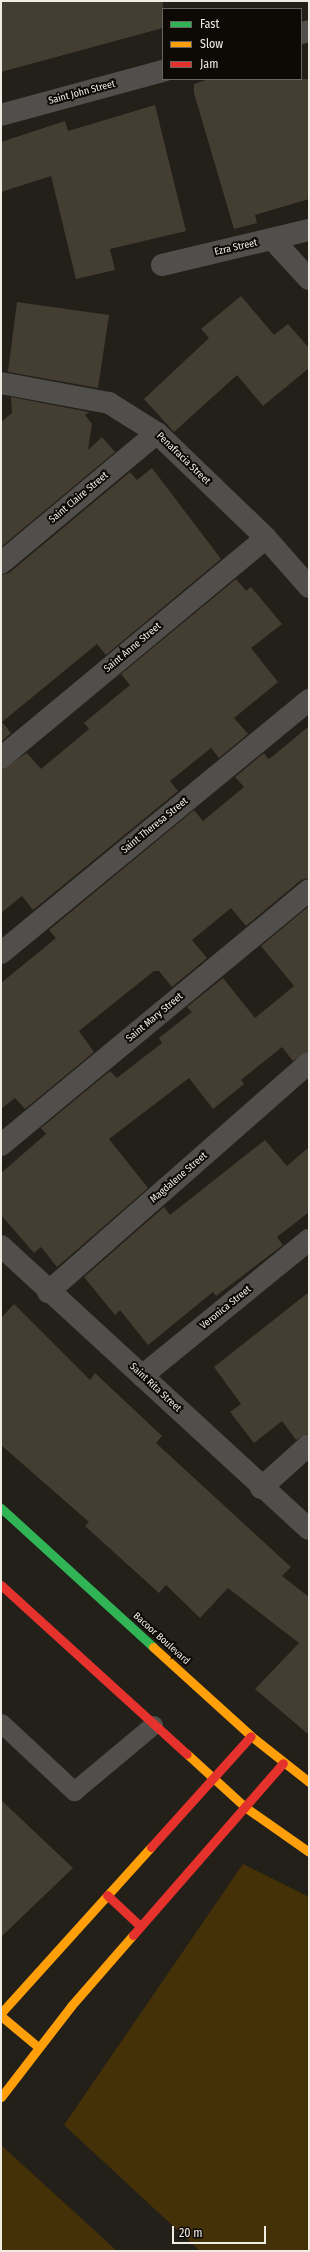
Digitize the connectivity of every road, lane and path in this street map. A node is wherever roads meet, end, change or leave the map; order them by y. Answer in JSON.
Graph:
{"nodes":[{"id":1,"x":162,"y":71,"type":"edge"},
{"id":2,"x":1,"y":115,"type":"edge"},
{"id":3,"x":309,"y":230,"type":"edge"},
{"id":4,"x":273,"y":240,"type":"junction"},
{"id":5,"x":162,"y":264,"type":"dead end"},
{"id":6,"x":309,"y":279,"type":"edge"},
{"id":7,"x":1,"y":383,"type":"edge"},
{"id":8,"x":157,"y":433,"type":"junction"},
{"id":9,"x":266,"y":538,"type":"junction"},
{"id":10,"x":1,"y":563,"type":"edge"},
{"id":11,"x":309,"y":587,"type":"edge"},
{"id":12,"x":309,"y":700,"type":"edge"},
{"id":13,"x":1,"y":758,"type":"edge"},
{"id":14,"x":309,"y":890,"type":"edge"},
{"id":15,"x":1,"y":953,"type":"edge"},
{"id":16,"x":309,"y":1063,"type":"edge"},
{"id":17,"x":1,"y":1145,"type":"edge"},
{"id":18,"x":309,"y":1240,"type":"edge"},
{"id":19,"x":1,"y":1246,"type":"edge"},
{"id":20,"x":48,"y":1292,"type":"junction"},
{"id":21,"x":142,"y":1376,"type":"junction"},
{"id":22,"x":309,"y":1445,"type":"edge"},
{"id":23,"x":261,"y":1488,"type":"junction"},
{"id":24,"x":1,"y":1508,"type":"edge"},
{"id":25,"x":309,"y":1528,"type":"edge"},
{"id":26,"x":1,"y":1585,"type":"edge"},
{"id":27,"x":1,"y":1723,"type":"edge"},
{"id":28,"x":153,"y":1725,"type":"junction"},
{"id":29,"x":251,"y":1736,"type":"junction"},
{"id":30,"x":283,"y":1763,"type":"junction"},
{"id":31,"x":213,"y":1779,"type":"junction"},
{"id":32,"x":309,"y":1782,"type":"edge"},
{"id":33,"x":245,"y":1806,"type":"junction"},
{"id":34,"x":309,"y":1852,"type":"edge"},
{"id":35,"x":107,"y":1896,"type":"junction"},
{"id":36,"x":140,"y":1926,"type":"junction"},
{"id":37,"x":1,"y":2014,"type":"edge"},
{"id":38,"x":37,"y":2046,"type":"junction"},
{"id":39,"x":1,"y":2097,"type":"edge"}],
"edges":[{"from":1,"to":2,"type":"street","name":"Saint John Street"},
{"from":3,"to":4,"type":"street","name":"Ezra Street"},
{"from":4,"to":5,"type":"street","name":"Ezra Street"},
{"from":4,"to":6,"type":"street"},
{"from":7,"to":8,"type":"street","name":"Penafracia Street"},
{"from":8,"to":9,"type":"street","name":"Penafracia Street"},
{"from":8,"to":10,"type":"street","name":"Saint Claire Street"},
{"from":9,"to":11,"type":"street","name":"Penafracia Street"},
{"from":9,"to":13,"type":"street","name":"Saint Anne Street"},
{"from":12,"to":15,"type":"street","name":"Saint Theresa Street"},
{"from":14,"to":17,"type":"street","name":"Saint Mary Street"},
{"from":16,"to":20,"type":"street","name":"Magdalene Street"},
{"from":18,"to":21,"type":"street","name":"Veronica Street"},
{"from":19,"to":20,"type":"street","name":"Saint Rita Street"},
{"from":20,"to":21,"type":"street","name":"Saint Rita Street"},
{"from":21,"to":23,"type":"street","name":"Saint Rita Street"},
{"from":22,"to":23,"type":"street"},
{"from":23,"to":25,"type":"street","name":"Saint Rita Street"},
{"from":24,"to":29,"type":"street","name":"Bacoor Boulevard"},
{"from":26,"to":28,"type":"street"},
{"from":27,"to":28,"type":"lane"},
{"from":28,"to":31,"type":"street"},
{"from":29,"to":30,"type":"street","name":"Bacoor Boulevard"},
{"from":29,"to":31,"type":"street"},
{"from":30,"to":32,"type":"street","name":"Bacoor Boulevard"},
{"from":30,"to":33,"type":"street"},
{"from":31,"to":33,"type":"street"},
{"from":31,"to":35,"type":"street"},
{"from":33,"to":34,"type":"street"},
{"from":33,"to":36,"type":"street"},
{"from":35,"to":36,"type":"street"},
{"from":35,"to":37,"type":"street"},
{"from":36,"to":38,"type":"street"},
{"from":37,"to":38,"type":"street"},
{"from":38,"to":39,"type":"street"}]}
